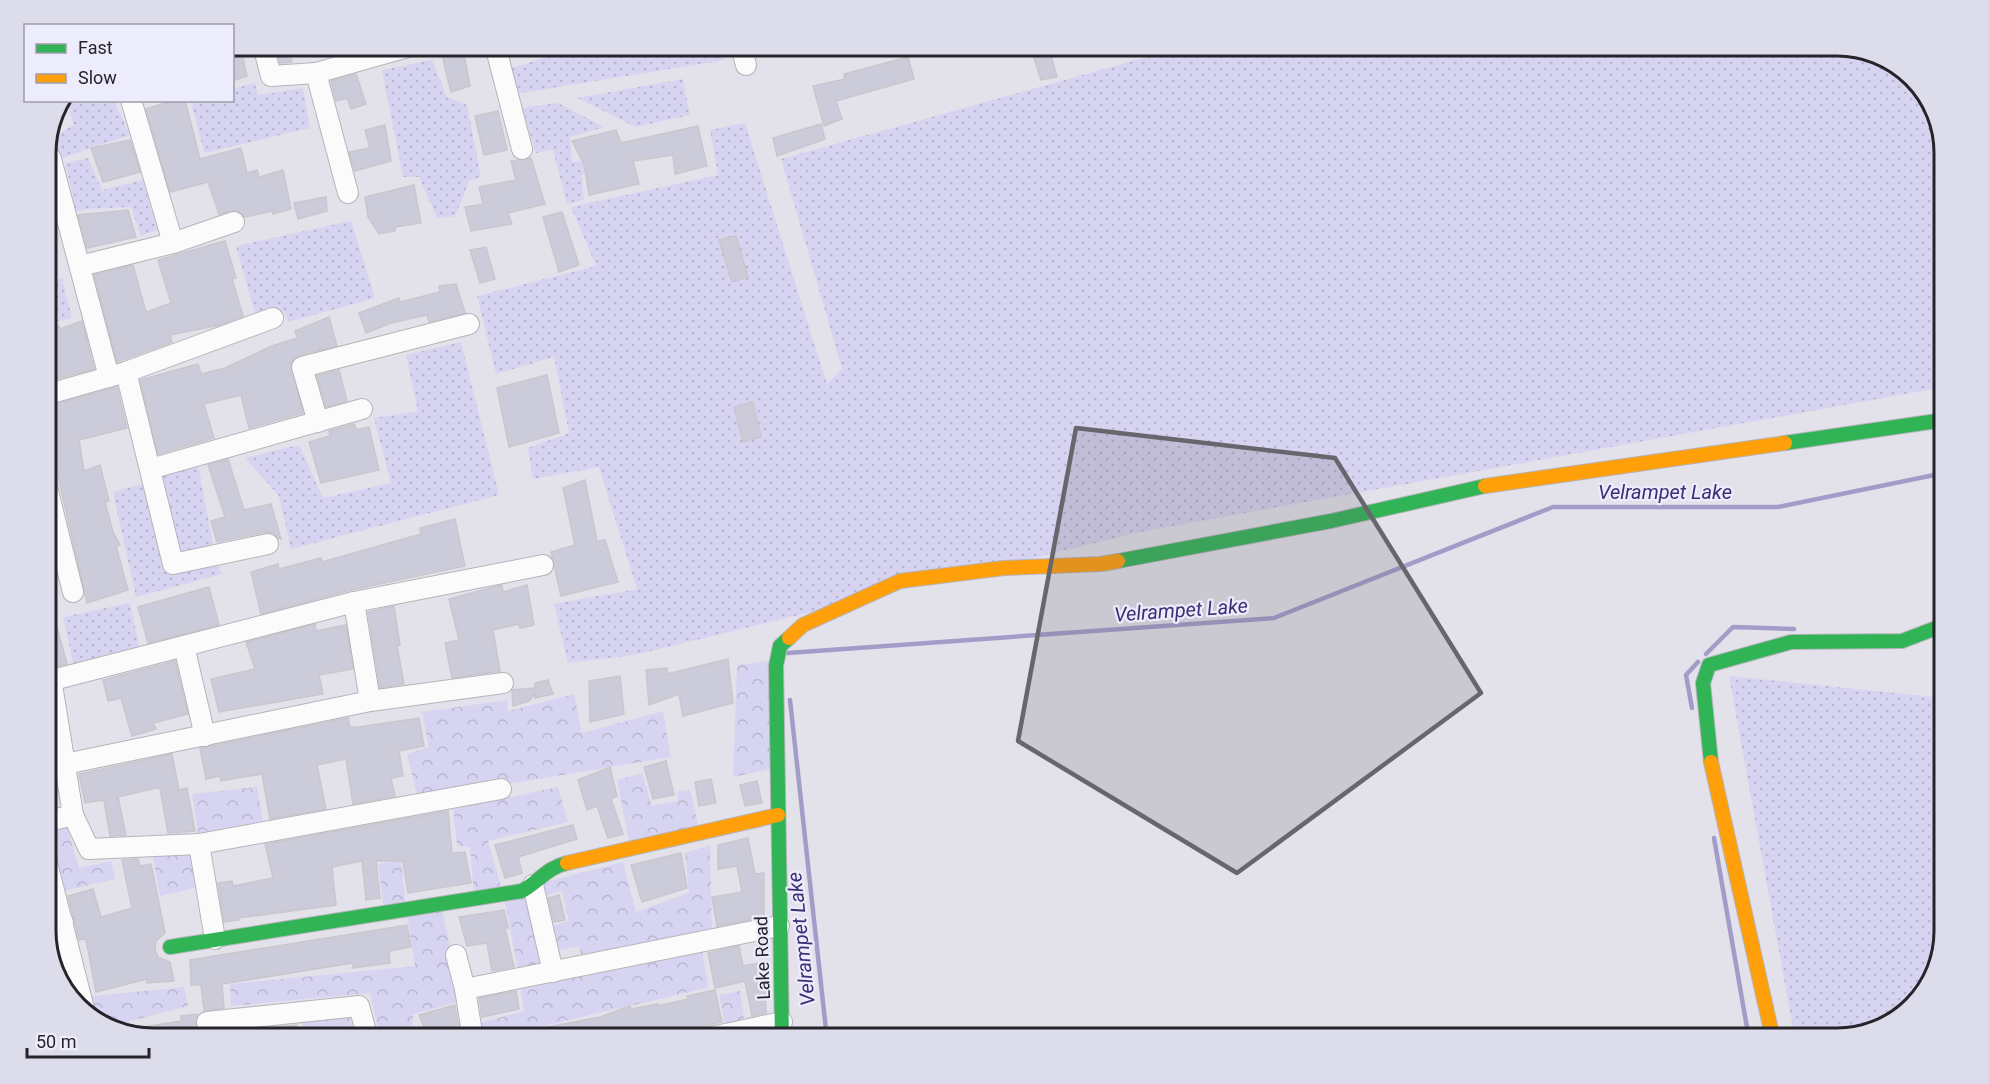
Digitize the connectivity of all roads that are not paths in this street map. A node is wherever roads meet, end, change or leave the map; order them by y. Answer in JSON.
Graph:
{"nodes":[{"id":1,"x":266,"y":56,"type":"edge"},
{"id":2,"x":377,"y":56,"type":"edge"},
{"id":3,"x":498,"y":56,"type":"edge"},
{"id":4,"x":744,"y":56,"type":"edge"},
{"id":5,"x":746,"y":65,"type":"dead end"},
{"id":6,"x":316,"y":73,"type":"junction"},
{"id":7,"x":132,"y":102,"type":"edge"},
{"id":8,"x":522,"y":149,"type":"dead end"},
{"id":9,"x":56,"y":177,"type":"edge"},
{"id":10,"x":348,"y":193,"type":"dead end"},
{"id":11,"x":234,"y":222,"type":"dead end"},
{"id":12,"x":173,"y":243,"type":"junction"},
{"id":13,"x":80,"y":266,"type":"junction"},
{"id":14,"x":273,"y":318,"type":"dead end"},
{"id":15,"x":469,"y":324,"type":"dead end"},
{"id":16,"x":118,"y":375,"type":"junction"},
{"id":17,"x":56,"y":392,"type":"edge"},
{"id":18,"x":362,"y":409,"type":"dead end"},
{"id":19,"x":318,"y":422,"type":"junction"},
{"id":20,"x":1933,"y":422,"type":"edge"},
{"id":21,"x":150,"y":469,"type":"junction"},
{"id":22,"x":56,"y":523,"type":"edge"},
{"id":23,"x":268,"y":544,"type":"dead end"},
{"id":24,"x":543,"y":566,"type":"dead end"},
{"id":25,"x":73,"y":592,"type":"dead end"},
{"id":26,"x":354,"y":602,"type":"junction"},
{"id":27,"x":1934,"y":629,"type":"edge"},
{"id":28,"x":184,"y":646,"type":"junction"},
{"id":29,"x":56,"y":677,"type":"edge"},
{"id":30,"x":503,"y":683,"type":"dead end"},
{"id":31,"x":370,"y":701,"type":"junction"},
{"id":32,"x":56,"y":709,"type":"edge"},
{"id":33,"x":205,"y":736,"type":"junction"},
{"id":34,"x":65,"y":764,"type":"junction"},
{"id":35,"x":501,"y":789,"type":"dead end"},
{"id":36,"x":778,"y":814,"type":"junction"},
{"id":37,"x":73,"y":815,"type":"junction"},
{"id":38,"x":56,"y":819,"type":"edge"},
{"id":39,"x":199,"y":844,"type":"junction"},
{"id":40,"x":533,"y":885,"type":"junction"},
{"id":41,"x":779,"y":926,"type":"junction"},
{"id":42,"x":56,"y":930,"type":"edge"},
{"id":43,"x":215,"y":939,"type":"junction"},
{"id":44,"x":170,"y":947,"type":"dead end"},
{"id":45,"x":456,"y":955,"type":"dead end"},
{"id":46,"x":553,"y":972,"type":"junction"},
{"id":47,"x":465,"y":989,"type":"junction"},
{"id":48,"x":78,"y":993,"type":"edge"},
{"id":49,"x":208,"y":1028,"type":"edge"},
{"id":50,"x":365,"y":1028,"type":"edge"},
{"id":51,"x":471,"y":1028,"type":"edge"},
{"id":52,"x":782,"y":1028,"type":"edge"},
{"id":53,"x":1771,"y":1028,"type":"edge"}],
"edges":[{"from":1,"to":6,"type":"street"},
{"from":2,"to":6,"type":"street"},
{"from":3,"to":8,"type":"street"},
{"from":4,"to":5,"type":"street"},
{"from":6,"to":10,"type":"street"},
{"from":7,"to":12,"type":"street"},
{"from":9,"to":13,"type":"street"},
{"from":11,"to":12,"type":"street"},
{"from":12,"to":13,"type":"street"},
{"from":13,"to":16,"type":"street"},
{"from":14,"to":16,"type":"street"},
{"from":15,"to":19,"type":"street"},
{"from":16,"to":17,"type":"street"},
{"from":16,"to":21,"type":"street"},
{"from":18,"to":19,"type":"street"},
{"from":19,"to":21,"type":"street"},
{"from":20,"to":36,"type":"street","name":"Lake Road"},
{"from":21,"to":23,"type":"street"},
{"from":22,"to":25,"type":"street"},
{"from":24,"to":26,"type":"street"},
{"from":26,"to":28,"type":"street"},
{"from":26,"to":31,"type":"street"},
{"from":27,"to":53,"type":"street"},
{"from":28,"to":29,"type":"street"},
{"from":28,"to":33,"type":"street"},
{"from":30,"to":31,"type":"street"},
{"from":31,"to":33,"type":"street"},
{"from":32,"to":34,"type":"street"},
{"from":33,"to":34,"type":"street"},
{"from":34,"to":37,"type":"street"},
{"from":35,"to":39,"type":"street"},
{"from":36,"to":40,"type":"street"},
{"from":36,"to":41,"type":"street","name":"Lake Road"},
{"from":37,"to":38,"type":"street"},
{"from":37,"to":39,"type":"street"},
{"from":39,"to":43,"type":"street"},
{"from":40,"to":43,"type":"street"},
{"from":40,"to":46,"type":"street"},
{"from":41,"to":46,"type":"street"},
{"from":41,"to":52,"type":"street","name":"Lake Road"},
{"from":42,"to":48,"type":"street"},
{"from":43,"to":44,"type":"street"},
{"from":45,"to":47,"type":"street"},
{"from":46,"to":47,"type":"street"},
{"from":47,"to":51,"type":"street"},
{"from":49,"to":50,"type":"street"}]}
